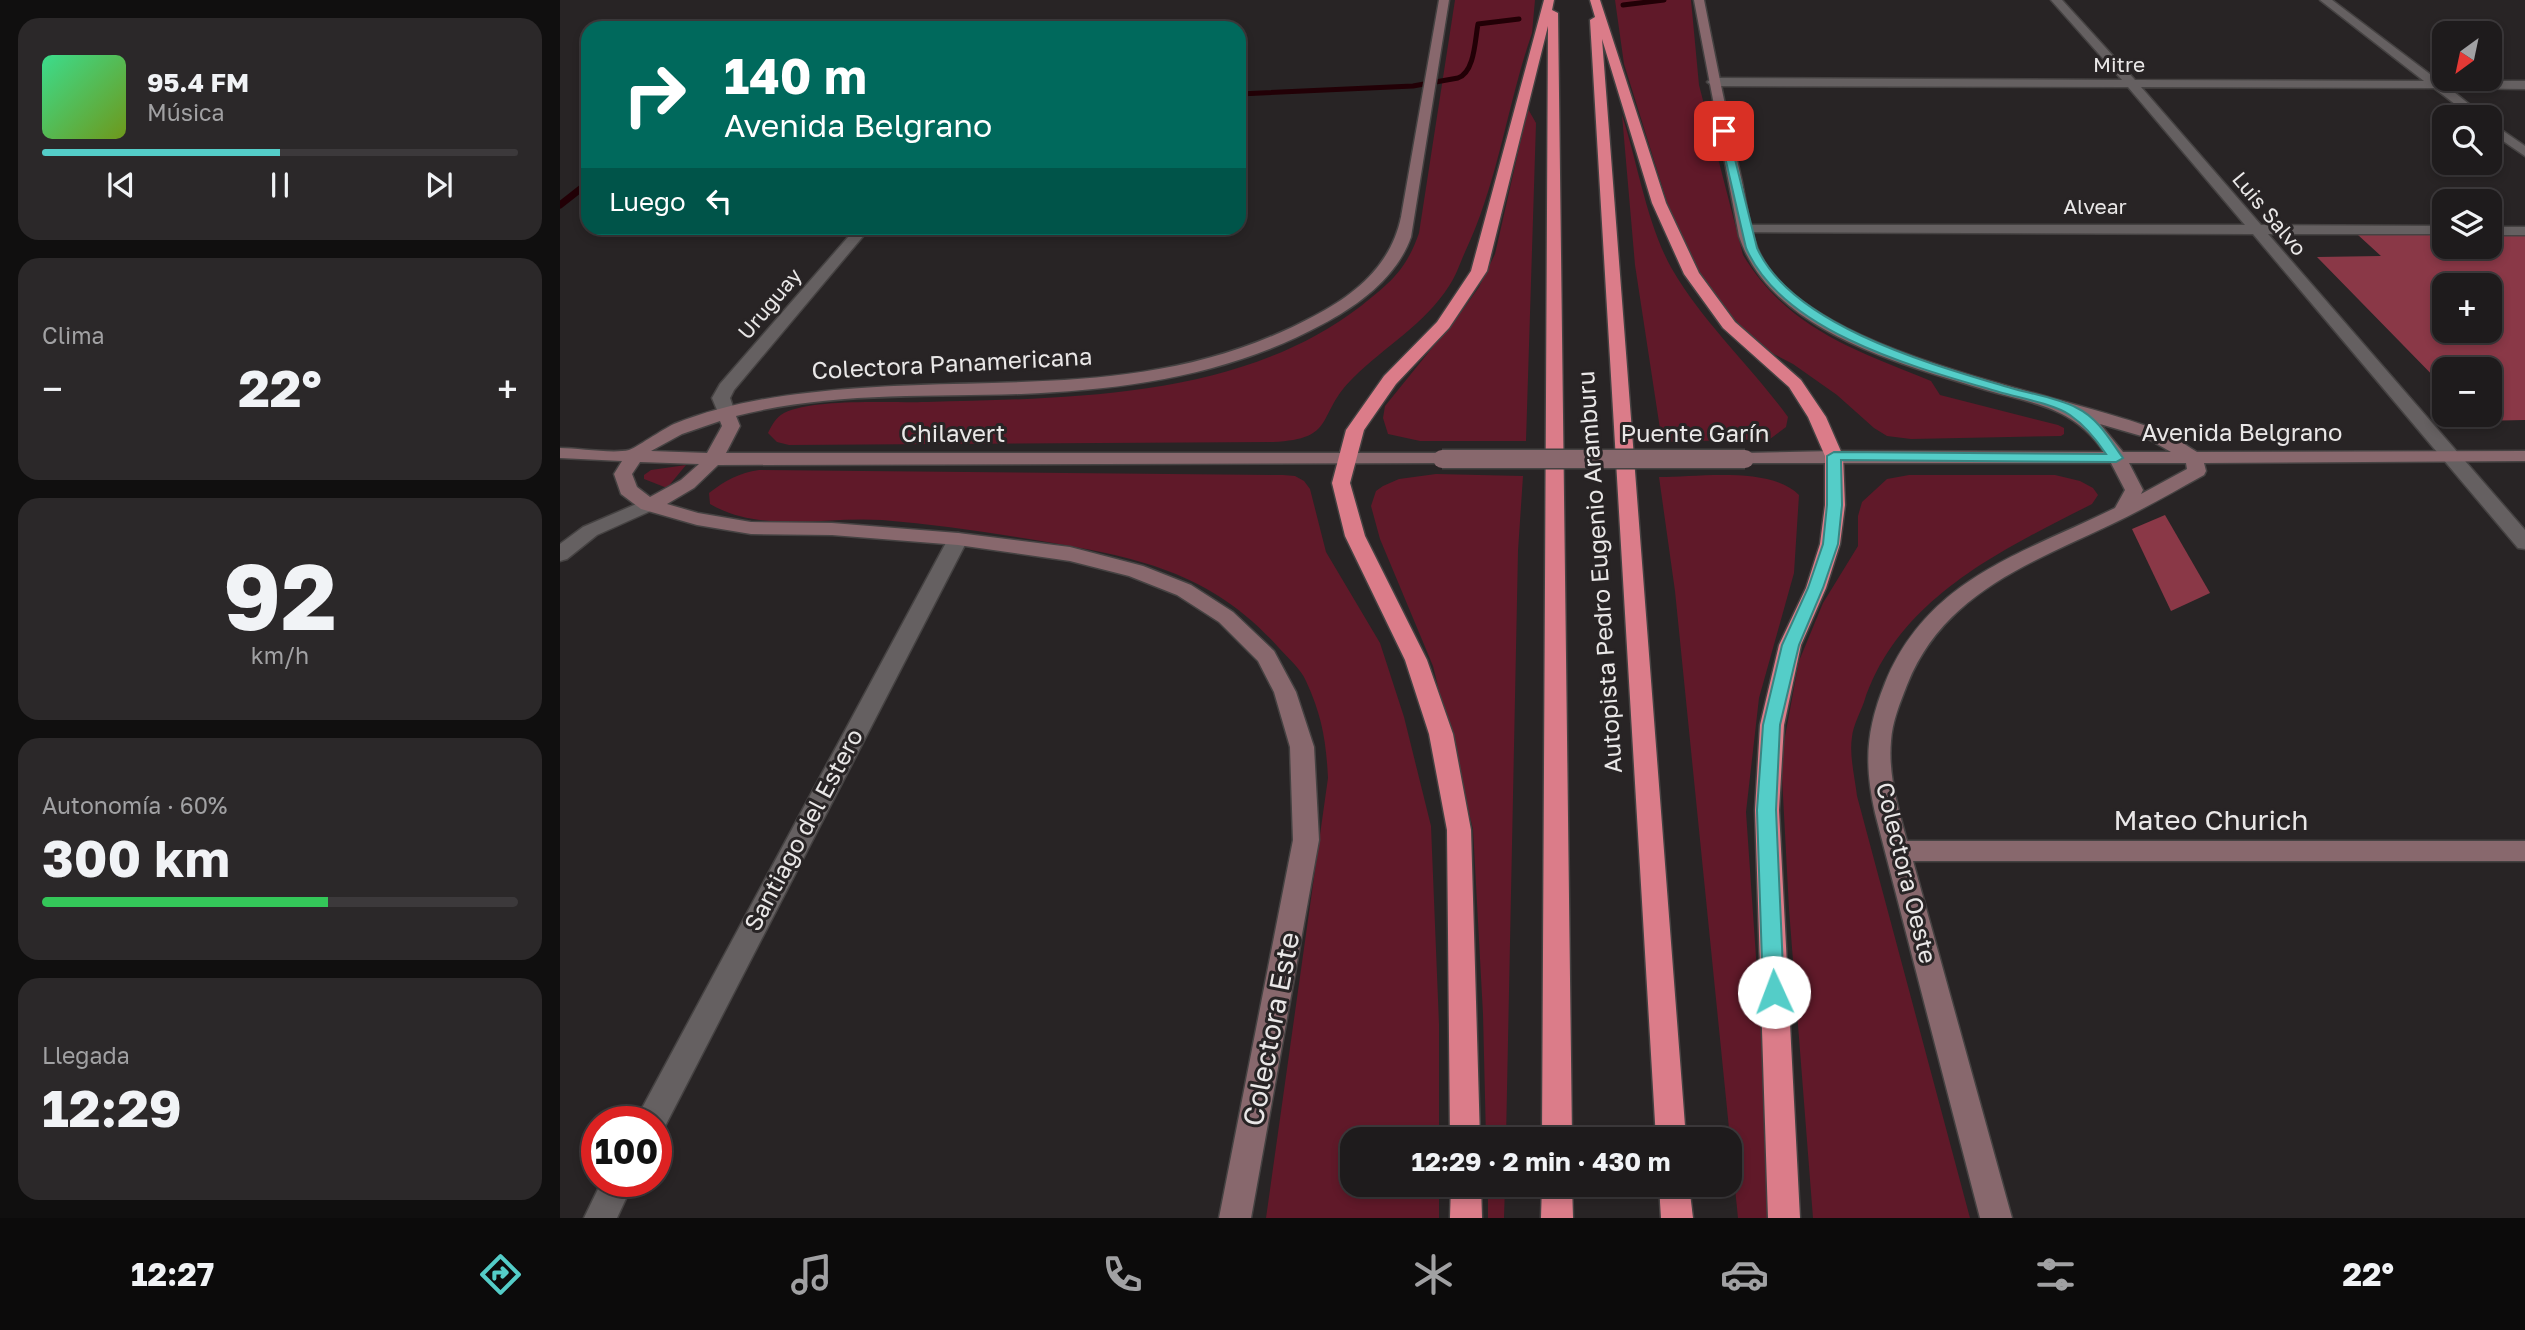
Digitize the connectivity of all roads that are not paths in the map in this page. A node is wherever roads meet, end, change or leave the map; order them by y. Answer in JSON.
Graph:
{"nodes":[{"id":1,"x":1444,"y":0,"type":"edge"},
{"id":2,"x":1551,"y":0,"type":"edge"},
{"id":3,"x":1594,"y":0,"type":"edge"},
{"id":4,"x":2056,"y":0,"type":"edge"},
{"id":5,"x":2325,"y":0,"type":"edge"},
{"id":6,"x":1699,"y":2,"type":"edge"},
{"id":7,"x":1713,"y":82,"type":"junction"},
{"id":8,"x":2432,"y":82,"type":"edge"},
{"id":9,"x":2132,"y":84,"type":"junction"},
{"id":10,"x":2432,"y":85,"type":"edge"},
{"id":11,"x":2502,"y":85,"type":"edge"},
{"id":12,"x":2525,"y":85,"type":"edge"},
{"id":13,"x":2444,"y":91,"type":"edge"},
{"id":14,"x":2463,"y":105,"type":"edge"},
{"id":15,"x":2502,"y":135,"type":"edge"},
{"id":16,"x":2525,"y":152,"type":"edge"},
{"id":17,"x":2253,"y":228,"type":"junction"},
{"id":18,"x":1745,"y":229,"type":"junction"},
{"id":19,"x":2432,"y":230,"type":"edge"},
{"id":20,"x":2502,"y":231,"type":"edge"},
{"id":21,"x":2525,"y":231,"type":"edge"},
{"id":22,"x":857,"y":235,"type":"edge"},
{"id":23,"x":2073,"y":411,"type":"junction"},
{"id":24,"x":726,"y":413,"type":"junction"},
{"id":25,"x":560,"y":453,"type":"edge"},
{"id":26,"x":635,"y":456,"type":"junction"},
{"id":27,"x":1834,"y":456,"type":"junction"},
{"id":28,"x":2450,"y":456,"type":"junction"},
{"id":29,"x":2525,"y":456,"type":"edge"},
{"id":30,"x":1346,"y":457,"type":"junction"},
{"id":31,"x":2116,"y":458,"type":"junction"},
{"id":32,"x":2194,"y":458,"type":"junction"},
{"id":33,"x":712,"y":459,"type":"junction"},
{"id":34,"x":648,"y":505,"type":"junction"},
{"id":35,"x":2121,"y":513,"type":"junction"},
{"id":36,"x":958,"y":539,"type":"junction"},
{"id":37,"x":2525,"y":543,"type":"edge"},
{"id":38,"x":560,"y":554,"type":"edge"},
{"id":39,"x":2525,"y":851,"type":"edge"},
{"id":40,"x":1897,"y":852,"type":"junction"},
{"id":41,"x":659,"y":1106,"type":"edge"},
{"id":42,"x":1465,"y":1127,"type":"edge"},
{"id":43,"x":1557,"y":1127,"type":"edge"},
{"id":44,"x":1670,"y":1127,"type":"edge"},
{"id":45,"x":611,"y":1197,"type":"edge"},
{"id":46,"x":1465,"y":1197,"type":"edge"},
{"id":47,"x":1557,"y":1197,"type":"edge"},
{"id":48,"x":1675,"y":1197,"type":"edge"},
{"id":49,"x":600,"y":1218,"type":"edge"},
{"id":50,"x":1236,"y":1218,"type":"edge"},
{"id":51,"x":1466,"y":1218,"type":"edge"},
{"id":52,"x":1558,"y":1218,"type":"edge"},
{"id":53,"x":1677,"y":1218,"type":"edge"},
{"id":54,"x":1784,"y":1218,"type":"edge"},
{"id":55,"x":1996,"y":1218,"type":"edge"}],
"edges":[{"from":1,"to":24,"type":"street","name":"Colectora Panamericana"},
{"from":2,"to":30,"type":"highway"},
{"from":2,"to":43,"type":"highway","name":"Autopista Pedro Eugenio Aramburu"},
{"from":3,"to":27,"type":"highway"},
{"from":3,"to":44,"type":"highway","name":"Autopista Pedro Eugenio Aramburu"},
{"from":4,"to":9,"type":"street","name":"Luis Salvo"},
{"from":5,"to":8,"type":"street"},
{"from":6,"to":7,"type":"street"},
{"from":7,"to":9,"type":"street","name":"Mitre"},
{"from":7,"to":18,"type":"street"},
{"from":9,"to":10,"type":"street","name":"Mitre"},
{"from":9,"to":17,"type":"street","name":"Luis Salvo"},
{"from":11,"to":12,"type":"street","name":"Mitre"},
{"from":13,"to":14,"type":"street"},
{"from":15,"to":16,"type":"street"},
{"from":17,"to":18,"type":"street","name":"Alvear"},
{"from":17,"to":19,"type":"street","name":"Alvear"},
{"from":17,"to":28,"type":"street","name":"Luis Salvo"},
{"from":18,"to":23,"type":"street"},
{"from":20,"to":21,"type":"street"},
{"from":22,"to":24,"type":"street","name":"Uruguay"},
{"from":23,"to":31,"type":"street"},
{"from":23,"to":32,"type":"street"},
{"from":24,"to":26,"type":"street","name":"Colectora Panamericana"},
{"from":24,"to":33,"type":"street"},
{"from":25,"to":26,"type":"street","name":"Chilavert"},
{"from":26,"to":33,"type":"street","name":"Chilavert"},
{"from":26,"to":34,"type":"street"},
{"from":27,"to":30,"type":"street","name":"Puente Garín","bridge":true},
{"from":27,"to":31,"type":"street","name":"Avenida Belgrano"},
{"from":27,"to":54,"type":"highway"},
{"from":28,"to":29,"type":"street","name":"Avenida Belgrano"},
{"from":28,"to":32,"type":"street","name":"Avenida Belgrano"},
{"from":28,"to":37,"type":"street","name":"Luis Salvo"},
{"from":30,"to":33,"type":"street","name":"Chilavert"},
{"from":30,"to":42,"type":"highway"},
{"from":31,"to":32,"type":"street","name":"Avenida Belgrano"},
{"from":31,"to":35,"type":"street"},
{"from":32,"to":35,"type":"street","name":"Colectora Oeste"},
{"from":33,"to":34,"type":"street"},
{"from":34,"to":36,"type":"street"},
{"from":34,"to":38,"type":"street"},
{"from":35,"to":40,"type":"street","name":"Colectora Oeste"},
{"from":36,"to":41,"type":"street","name":"Santiago del Estero"},
{"from":36,"to":50,"type":"street","name":"Colectora Este"},
{"from":39,"to":40,"type":"street","name":"Mateo Churich"},
{"from":40,"to":55,"type":"street","name":"Colectora Oeste"},
{"from":45,"to":49,"type":"street"},
{"from":46,"to":51,"type":"highway"},
{"from":47,"to":52,"type":"highway"},
{"from":48,"to":53,"type":"highway"}]}
